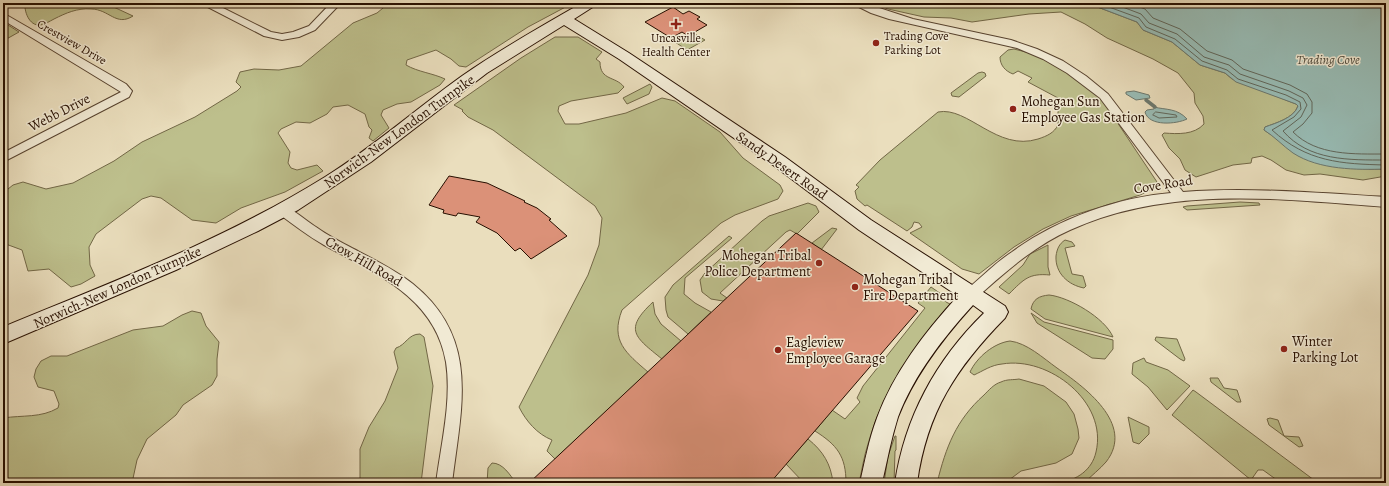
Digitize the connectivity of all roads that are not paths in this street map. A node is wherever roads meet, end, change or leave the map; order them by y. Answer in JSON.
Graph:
{"nodes":[{"id":1,"x":205,"y":3,"type":"edge"},
{"id":2,"x":336,"y":3,"type":"edge"},
{"id":3,"x":592,"y":3,"type":"edge"},
{"id":4,"x":856,"y":3,"type":"edge"},
{"id":5,"x":3,"y":16,"type":"edge"},
{"id":6,"x":564,"y":19,"type":"junction"},
{"id":7,"x":126,"y":91,"type":"joint"},
{"id":8,"x":3,"y":158,"type":"edge"},
{"id":9,"x":1179,"y":195,"type":"junction"},
{"id":10,"x":1386,"y":202,"type":"edge"},
{"id":11,"x":283,"y":211,"type":"junction"},
{"id":12,"x":970,"y":295,"type":"junction"},
{"id":13,"x":3,"y":336,"type":"edge"},
{"id":14,"x":444,"y":483,"type":"edge"},
{"id":15,"x":872,"y":483,"type":"edge"},
{"id":16,"x":906,"y":483,"type":"edge"}],
"edges":[{"from":1,"to":2,"type":"street"},
{"from":3,"to":6,"type":"main road","name":"Norwich-New London Turnpike"},
{"from":4,"to":9,"type":"street"},
{"from":5,"to":7,"type":"street","name":"Crestview Drive"},
{"from":6,"to":11,"type":"main road","name":"Norwich-New London Turnpike"},
{"from":6,"to":12,"type":"main road","name":"Sandy Desert Road"},
{"from":7,"to":8,"type":"street","name":"Webb Drive"},
{"from":9,"to":10,"type":"street","name":"Cove Road"},
{"from":9,"to":12,"type":"street","name":"Cove Road"},
{"from":11,"to":13,"type":"main road","name":"Norwich-New London Turnpike"},
{"from":11,"to":14,"type":"street","name":"Crow Hill Road"},
{"from":12,"to":15,"type":"main road"},
{"from":12,"to":16,"type":"main road","name":"Sandy Desert Road"}]}
